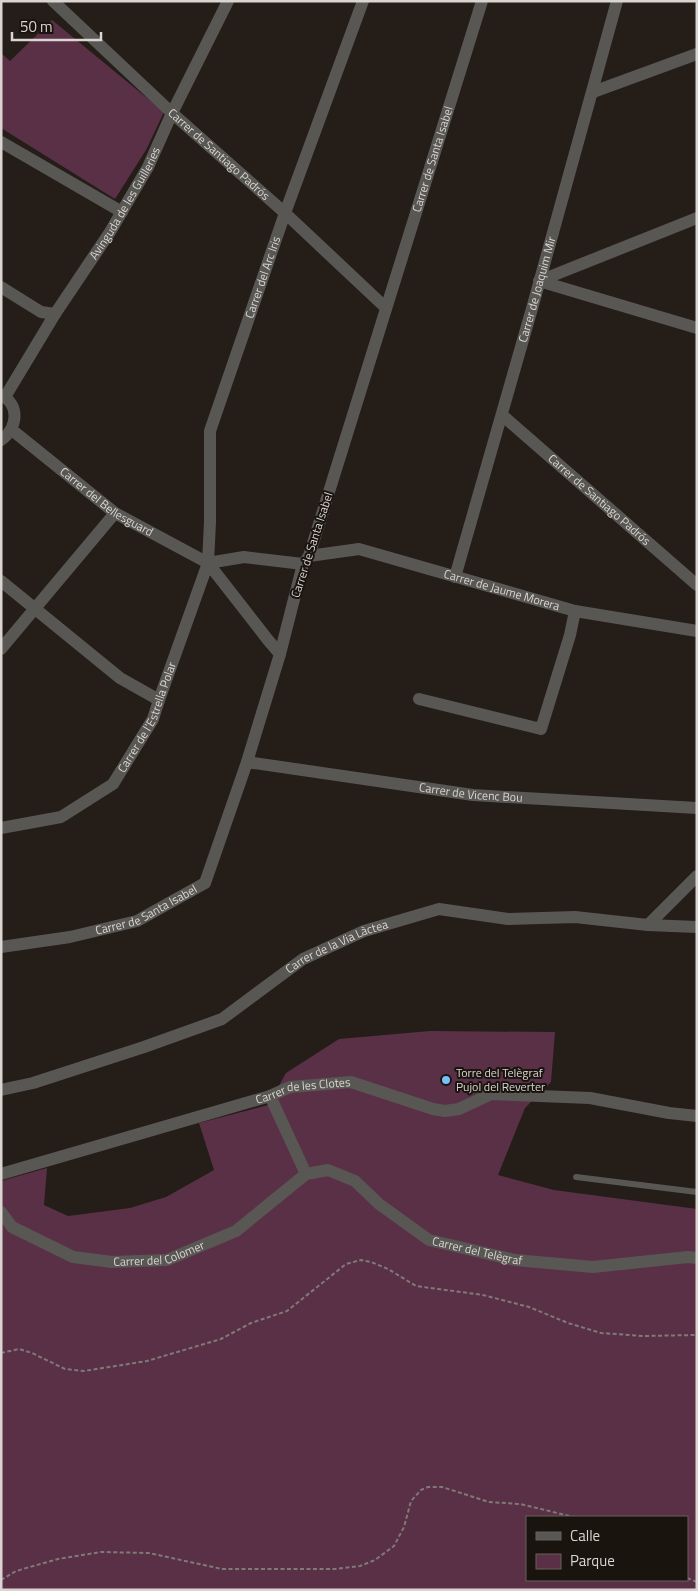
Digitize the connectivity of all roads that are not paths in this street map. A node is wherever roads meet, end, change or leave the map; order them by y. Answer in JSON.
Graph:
{"nodes":[{"id":1,"x":53,"y":1,"type":"edge"},
{"id":2,"x":228,"y":1,"type":"edge"},
{"id":3,"x":363,"y":1,"type":"edge"},
{"id":4,"x":482,"y":1,"type":"edge"},
{"id":5,"x":617,"y":1,"type":"edge"},
{"id":6,"x":697,"y":54,"type":"edge"},
{"id":7,"x":593,"y":92,"type":"junction"},
{"id":8,"x":172,"y":113,"type":"junction"},
{"id":9,"x":1,"y":142,"type":"edge"},
{"id":10,"x":122,"y":212,"type":"junction"},
{"id":11,"x":285,"y":213,"type":"junction"},
{"id":12,"x":697,"y":218,"type":"edge"},
{"id":13,"x":539,"y":281,"type":"junction"},
{"id":14,"x":1,"y":287,"type":"edge"},
{"id":15,"x":386,"y":308,"type":"junction"},
{"id":16,"x":55,"y":314,"type":"junction"},
{"id":17,"x":697,"y":328,"type":"edge"},
{"id":18,"x":3,"y":396,"type":"edge"},
{"id":19,"x":502,"y":415,"type":"junction"},
{"id":20,"x":12,"y":430,"type":"junction"},
{"id":21,"x":1,"y":440,"type":"edge"},
{"id":22,"x":115,"y":513,"type":"junction"},
{"id":23,"x":306,"y":560,"type":"junction"},
{"id":24,"x":208,"y":563,"type":"junction"},
{"id":25,"x":455,"y":577,"type":"junction"},
{"id":26,"x":1,"y":581,"type":"edge"},
{"id":27,"x":697,"y":585,"type":"edge"},
{"id":28,"x":35,"y":608,"type":"junction"},
{"id":29,"x":575,"y":611,"type":"junction"},
{"id":30,"x":697,"y":631,"type":"edge"},
{"id":31,"x":1,"y":649,"type":"edge"},
{"id":32,"x":280,"y":654,"type":"junction"},
{"id":33,"x":419,"y":699,"type":"dead end"},
{"id":34,"x":158,"y":700,"type":"junction"},
{"id":35,"x":247,"y":762,"type":"junction"},
{"id":36,"x":697,"y":808,"type":"edge"},
{"id":37,"x":1,"y":828,"type":"edge"},
{"id":38,"x":697,"y":876,"type":"edge"},
{"id":39,"x":648,"y":925,"type":"junction"},
{"id":40,"x":697,"y":927,"type":"edge"},
{"id":41,"x":1,"y":947,"type":"edge"},
{"id":42,"x":1,"y":1090,"type":"edge"},
{"id":43,"x":270,"y":1096,"type":"junction"},
{"id":44,"x":697,"y":1116,"type":"edge"},
{"id":45,"x":1,"y":1174,"type":"edge"},
{"id":46,"x":306,"y":1174,"type":"junction"},
{"id":47,"x":576,"y":1176,"type":"dead end"},
{"id":48,"x":697,"y":1192,"type":"edge"},
{"id":49,"x":1,"y":1212,"type":"edge"},
{"id":50,"x":697,"y":1258,"type":"edge"}],
"edges":[{"from":1,"to":8,"type":"street","name":"Carrer de Santiago Padrós"},
{"from":2,"to":8,"type":"street","name":"Avinguda de les Guilleries"},
{"from":3,"to":11,"type":"street","name":"Carrer del Arc Iris"},
{"from":4,"to":15,"type":"street","name":"Carrer de Santa Isabel"},
{"from":5,"to":7,"type":"street","name":"Carrer de Joaquim Mir"},
{"from":6,"to":7,"type":"street"},
{"from":7,"to":13,"type":"street","name":"Carrer de Joaquim Mir"},
{"from":8,"to":10,"type":"street","name":"Avinguda de les Guilleries"},
{"from":8,"to":11,"type":"street","name":"Carrer de Santiago Padrós"},
{"from":9,"to":10,"type":"street"},
{"from":10,"to":16,"type":"street","name":"Avinguda de les Guilleries"},
{"from":11,"to":15,"type":"street","name":"Carrer de Santiago Padrós"},
{"from":11,"to":24,"type":"street","name":"Carrer del Arc Iris"},
{"from":12,"to":13,"type":"street"},
{"from":13,"to":17,"type":"street"},
{"from":13,"to":19,"type":"street","name":"Carrer de Joaquim Mir"},
{"from":14,"to":16,"type":"street"},
{"from":15,"to":23,"type":"street","name":"Carrer de Santa Isabel"},
{"from":16,"to":18,"type":"street","name":"Avinguda de les Guilleries"},
{"from":18,"to":20,"type":"street"},
{"from":19,"to":25,"type":"street","name":"Carrer de Joaquim Mir"},
{"from":19,"to":27,"type":"street","name":"Carrer de Santiago Padrós"},
{"from":20,"to":21,"type":"street"},
{"from":20,"to":22,"type":"street","name":"Carrer del Bellesguard"},
{"from":22,"to":24,"type":"street","name":"Carrer del Bellesguard"},
{"from":22,"to":28,"type":"street"},
{"from":23,"to":24,"type":"street"},
{"from":23,"to":25,"type":"street","name":"Carrer de Jaume Morera"},
{"from":23,"to":32,"type":"street","name":"Carrer de Santa Isabel"},
{"from":24,"to":32,"type":"street","name":"Carrer del Bellesguard"},
{"from":24,"to":34,"type":"street","name":"Carrer de l'Estrella Polar"},
{"from":25,"to":29,"type":"street","name":"Carrer de Jaume Morera"},
{"from":26,"to":28,"type":"street"},
{"from":28,"to":31,"type":"street"},
{"from":28,"to":34,"type":"street"},
{"from":29,"to":30,"type":"street","name":"Carrer de Jaume Morera"},
{"from":29,"to":33,"type":"street"},
{"from":32,"to":35,"type":"street","name":"Carrer de Santa Isabel"},
{"from":34,"to":37,"type":"street","name":"Carrer de l'Estrella Polar"},
{"from":35,"to":36,"type":"street","name":"Carrer de Vicenc Bou"},
{"from":35,"to":41,"type":"street","name":"Carrer de Santa Isabel"},
{"from":38,"to":39,"type":"street"},
{"from":39,"to":40,"type":"street","name":"Carrer de la Via Làctea"},
{"from":39,"to":42,"type":"street","name":"Carrer de la Via Làctea"},
{"from":43,"to":44,"type":"street","name":"Carrer de les Clotes"},
{"from":43,"to":45,"type":"street","name":"Carrer de les Clotes"},
{"from":43,"to":46,"type":"street"},
{"from":46,"to":49,"type":"street","name":"Carrer del Colomer"},
{"from":46,"to":50,"type":"street","name":"Carrer del Telègraf"},
{"from":47,"to":48,"type":"lane"}]}
